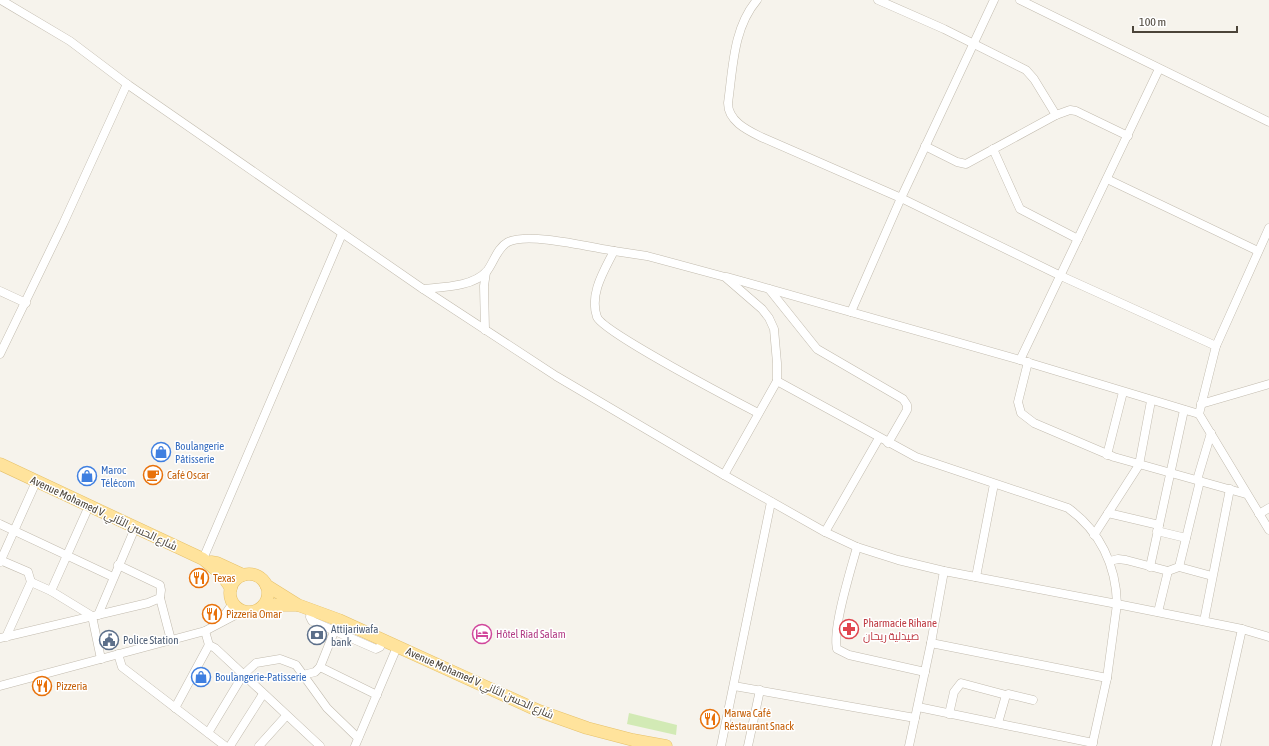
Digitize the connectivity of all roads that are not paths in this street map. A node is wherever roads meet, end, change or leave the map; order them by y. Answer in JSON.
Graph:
{"nodes":[{"id":1,"x":1,"y":0,"type":"edge"},
{"id":2,"x":757,"y":0,"type":"edge"},
{"id":3,"x":878,"y":0,"type":"edge"},
{"id":4,"x":994,"y":0,"type":"edge"},
{"id":5,"x":1020,"y":0,"type":"edge"},
{"id":6,"x":973,"y":44,"type":"junction"},
{"id":7,"x":1159,"y":69,"type":"junction"},
{"id":8,"x":126,"y":84,"type":"junction"},
{"id":9,"x":1056,"y":115,"type":"junction"},
{"id":10,"x":1269,"y":122,"type":"edge"},
{"id":11,"x":1128,"y":136,"type":"junction"},
{"id":12,"x":925,"y":146,"type":"junction"},
{"id":13,"x":994,"y":150,"type":"junction"},
{"id":14,"x":1107,"y":179,"type":"junction"},
{"id":15,"x":901,"y":198,"type":"junction"},
{"id":16,"x":1269,"y":228,"type":"edge"},
{"id":17,"x":342,"y":234,"type":"junction"},
{"id":18,"x":1078,"y":239,"type":"junction"},
{"id":19,"x":614,"y":251,"type":"junction"},
{"id":20,"x":1258,"y":251,"type":"junction"},
{"id":21,"x":486,"y":272,"type":"junction"},
{"id":22,"x":725,"y":276,"type":"junction"},
{"id":23,"x":1061,"y":276,"type":"junction"},
{"id":24,"x":424,"y":289,"type":"junction"},
{"id":25,"x":769,"y":289,"type":"junction"},
{"id":26,"x":0,"y":291,"type":"edge"},
{"id":27,"x":26,"y":303,"type":"junction"},
{"id":28,"x":851,"y":312,"type":"junction"},
{"id":29,"x":485,"y":330,"type":"junction"},
{"id":30,"x":1216,"y":346,"type":"junction"},
{"id":31,"x":0,"y":354,"type":"edge"},
{"id":32,"x":1024,"y":361,"type":"junction"},
{"id":33,"x":777,"y":380,"type":"junction"},
{"id":34,"x":1269,"y":384,"type":"edge"},
{"id":35,"x":1123,"y":392,"type":"junction"},
{"id":36,"x":1151,"y":401,"type":"junction"},
{"id":37,"x":1201,"y":404,"type":"junction"},
{"id":38,"x":1184,"y":410,"type":"junction"},
{"id":39,"x":758,"y":413,"type":"junction"},
{"id":40,"x":1199,"y":414,"type":"junction"},
{"id":41,"x":1211,"y":433,"type":"junction"},
{"id":42,"x":879,"y":438,"type":"junction"},
{"id":43,"x":888,"y":442,"type":"junction"},
{"id":44,"x":1107,"y":455,"type":"junction"},
{"id":45,"x":0,"y":464,"type":"edge"},
{"id":46,"x":1139,"y":465,"type":"junction"},
{"id":47,"x":1170,"y":473,"type":"junction"},
{"id":48,"x":724,"y":475,"type":"junction"},
{"id":49,"x":1198,"y":481,"type":"junction"},
{"id":50,"x":36,"y":482,"type":"junction"},
{"id":51,"x":994,"y":484,"type":"junction"},
{"id":52,"x":1230,"y":489,"type":"junction"},
{"id":53,"x":1246,"y":494,"type":"junction"},
{"id":54,"x":771,"y":502,"type":"junction"},
{"id":55,"x":89,"y":506,"type":"junction"},
{"id":56,"x":1269,"y":508,"type":"edge"},
{"id":57,"x":1108,"y":513,"type":"junction"},
{"id":58,"x":1260,"y":514,"type":"junction"},
{"id":59,"x":0,"y":524,"type":"edge"},
{"id":60,"x":136,"y":528,"type":"junction"},
{"id":61,"x":1158,"y":528,"type":"junction"},
{"id":62,"x":14,"y":530,"type":"junction"},
{"id":63,"x":1269,"y":530,"type":"edge"},
{"id":64,"x":825,"y":532,"type":"junction"},
{"id":65,"x":1094,"y":535,"type":"junction"},
{"id":66,"x":1186,"y":538,"type":"junction"},
{"id":67,"x":857,"y":547,"type":"junction"},
{"id":68,"x":67,"y":555,"type":"junction"},
{"id":69,"x":205,"y":560,"type":"junction"},
{"id":70,"x":0,"y":561,"type":"edge"},
{"id":71,"x":1110,"y":561,"type":"junction"},
{"id":72,"x":118,"y":566,"type":"junction"},
{"id":73,"x":1150,"y":567,"type":"junction"},
{"id":74,"x":1179,"y":567,"type":"junction"},
{"id":75,"x":944,"y":571,"type":"junction"},
{"id":76,"x":1168,"y":571,"type":"junction"},
{"id":77,"x":243,"y":575,"type":"junction"},
{"id":78,"x":1212,"y":576,"type":"junction"},
{"id":79,"x":113,"y":577,"type":"junction"},
{"id":80,"x":976,"y":577,"type":"junction"},
{"id":81,"x":31,"y":582,"type":"junction"},
{"id":82,"x":266,"y":585,"type":"junction"},
{"id":83,"x":231,"y":588,"type":"junction"},
{"id":84,"x":51,"y":591,"type":"junction"},
{"id":85,"x":160,"y":598,"type":"junction"},
{"id":86,"x":233,"y":603,"type":"junction"},
{"id":87,"x":1117,"y":604,"type":"junction"},
{"id":88,"x":264,"y":605,"type":"junction"},
{"id":89,"x":298,"y":605,"type":"junction"},
{"id":90,"x":243,"y":611,"type":"junction"},
{"id":91,"x":1158,"y":612,"type":"junction"},
{"id":92,"x":95,"y":616,"type":"junction"},
{"id":93,"x":1204,"y":621,"type":"junction"},
{"id":94,"x":219,"y":622,"type":"junction"},
{"id":95,"x":337,"y":625,"type":"junction"},
{"id":96,"x":1242,"y":630,"type":"junction"},
{"id":97,"x":205,"y":631,"type":"junction"},
{"id":98,"x":3,"y":637,"type":"edge"},
{"id":99,"x":1269,"y":637,"type":"edge"},
{"id":100,"x":171,"y":640,"type":"junction"},
{"id":101,"x":931,"y":643,"type":"junction"},
{"id":102,"x":209,"y":645,"type":"junction"},
{"id":103,"x":397,"y":647,"type":"junction"},
{"id":104,"x":118,"y":654,"type":"junction"},
{"id":105,"x":101,"y":659,"type":"junction"},
{"id":106,"x":320,"y":667,"type":"junction"},
{"id":107,"x":925,"y":672,"type":"junction"},
{"id":108,"x":243,"y":675,"type":"junction"},
{"id":109,"x":303,"y":675,"type":"junction"},
{"id":110,"x":1107,"y":678,"type":"junction"},
{"id":111,"x":0,"y":686,"type":"edge"},
{"id":112,"x":734,"y":686,"type":"junction"},
{"id":113,"x":760,"y":690,"type":"junction"},
{"id":114,"x":263,"y":694,"type":"junction"},
{"id":115,"x":1006,"y":695,"type":"junction"},
{"id":116,"x":377,"y":696,"type":"junction"},
{"id":117,"x":1033,"y":700,"type":"dead end"},
{"id":118,"x":918,"y":707,"type":"junction"},
{"id":119,"x":175,"y":708,"type":"junction"},
{"id":120,"x":949,"y":714,"type":"junction"},
{"id":121,"x":286,"y":716,"type":"junction"},
{"id":122,"x":915,"y":718,"type":"junction"},
{"id":123,"x":998,"y":723,"type":"junction"},
{"id":124,"x":208,"y":734,"type":"junction"},
{"id":125,"x":356,"y":742,"type":"edge"},
{"id":126,"x":1092,"y":744,"type":"edge"},
{"id":127,"x":225,"y":746,"type":"edge"},
{"id":128,"x":230,"y":746,"type":"edge"},
{"id":129,"x":259,"y":746,"type":"edge"},
{"id":130,"x":320,"y":746,"type":"edge"},
{"id":131,"x":666,"y":746,"type":"edge"},
{"id":132,"x":721,"y":746,"type":"edge"},
{"id":133,"x":748,"y":746,"type":"edge"},
{"id":134,"x":909,"y":746,"type":"edge"},
{"id":135,"x":1216,"y":746,"type":"edge"}],
"edges":[{"from":1,"to":8,"type":"street"},
{"from":2,"to":15,"type":"street"},
{"from":3,"to":6,"type":"street"},
{"from":4,"to":6,"type":"street"},
{"from":5,"to":7,"type":"street"},
{"from":6,"to":9,"type":"street"},
{"from":6,"to":12,"type":"street"},
{"from":7,"to":10,"type":"street"},
{"from":7,"to":11,"type":"street"},
{"from":8,"to":17,"type":"street"},
{"from":8,"to":27,"type":"street"},
{"from":9,"to":11,"type":"street"},
{"from":9,"to":13,"type":"street"},
{"from":11,"to":14,"type":"street"},
{"from":12,"to":13,"type":"street"},
{"from":12,"to":15,"type":"street"},
{"from":13,"to":18,"type":"street"},
{"from":14,"to":18,"type":"street"},
{"from":14,"to":20,"type":"street"},
{"from":15,"to":23,"type":"street"},
{"from":15,"to":28,"type":"street"},
{"from":16,"to":20,"type":"street"},
{"from":17,"to":24,"type":"street"},
{"from":17,"to":69,"type":"street"},
{"from":18,"to":23,"type":"street"},
{"from":19,"to":21,"type":"street"},
{"from":19,"to":22,"type":"street"},
{"from":19,"to":39,"type":"street"},
{"from":20,"to":30,"type":"street"},
{"from":21,"to":24,"type":"street"},
{"from":21,"to":29,"type":"street"},
{"from":22,"to":25,"type":"street"},
{"from":22,"to":33,"type":"street"},
{"from":23,"to":30,"type":"street"},
{"from":23,"to":32,"type":"street"},
{"from":24,"to":29,"type":"street"},
{"from":25,"to":28,"type":"street"},
{"from":25,"to":43,"type":"street"},
{"from":26,"to":27,"type":"street"},
{"from":27,"to":31,"type":"street"},
{"from":28,"to":32,"type":"street"},
{"from":29,"to":48,"type":"street"},
{"from":30,"to":37,"type":"street"},
{"from":32,"to":35,"type":"street"},
{"from":32,"to":44,"type":"street"},
{"from":33,"to":39,"type":"street"},
{"from":33,"to":42,"type":"street"},
{"from":34,"to":37,"type":"street"},
{"from":35,"to":36,"type":"street"},
{"from":35,"to":44,"type":"street"},
{"from":36,"to":38,"type":"street"},
{"from":36,"to":46,"type":"street"},
{"from":37,"to":40,"type":"street"},
{"from":38,"to":40,"type":"street"},
{"from":38,"to":47,"type":"street"},
{"from":39,"to":48,"type":"street"},
{"from":40,"to":41,"type":"street"},
{"from":41,"to":49,"type":"street"},
{"from":41,"to":53,"type":"street"},
{"from":42,"to":43,"type":"street"},
{"from":42,"to":64,"type":"street"},
{"from":43,"to":51,"type":"street"},
{"from":44,"to":46,"type":"street"},
{"from":45,"to":50,"type":"main road","name":"Avenue Mohamed V شارع الحسن الثاني"},
{"from":46,"to":47,"type":"street"},
{"from":46,"to":57,"type":"street"},
{"from":47,"to":49,"type":"street"},
{"from":47,"to":61,"type":"street"},
{"from":48,"to":54,"type":"street"},
{"from":49,"to":52,"type":"street"},
{"from":49,"to":66,"type":"street"},
{"from":50,"to":55,"type":"main road","name":"Avenue Mohamed V شارع الحسن الثاني"},
{"from":50,"to":62,"type":"street"},
{"from":51,"to":65,"type":"street"},
{"from":51,"to":80,"type":"street"},
{"from":52,"to":53,"type":"street"},
{"from":52,"to":78,"type":"street"},
{"from":53,"to":58,"type":"street"},
{"from":54,"to":64,"type":"street"},
{"from":54,"to":112,"type":"street"},
{"from":55,"to":60,"type":"main road","name":"Avenue Mohamed V شارع الحسن الثاني"},
{"from":55,"to":68,"type":"street"},
{"from":56,"to":58,"type":"street"},
{"from":57,"to":61,"type":"street"},
{"from":57,"to":65,"type":"street"},
{"from":58,"to":63,"type":"street"},
{"from":59,"to":62,"type":"street"},
{"from":60,"to":69,"type":"main road","name":"Avenue Mohamed V شارع الحسن الثاني"},
{"from":60,"to":72,"type":"street"},
{"from":61,"to":66,"type":"street"},
{"from":61,"to":73,"type":"street"},
{"from":62,"to":68,"type":"street"},
{"from":62,"to":70,"type":"street"},
{"from":64,"to":67,"type":"street"},
{"from":65,"to":71,"type":"street"},
{"from":66,"to":74,"type":"street"},
{"from":67,"to":75,"type":"street"},
{"from":67,"to":107,"type":"street"},
{"from":68,"to":79,"type":"street"},
{"from":68,"to":84,"type":"street"},
{"from":69,"to":77,"type":"main road","name":"Avenue Mohamed V شارع الحسن الثاني"},
{"from":69,"to":83,"type":"main road","name":"Avenue Mohamed V شارع الحسن الثاني"},
{"from":70,"to":81,"type":"street"},
{"from":71,"to":73,"type":"street"},
{"from":71,"to":87,"type":"street"},
{"from":72,"to":79,"type":"street"},
{"from":72,"to":85,"type":"street"},
{"from":73,"to":76,"type":"street"},
{"from":74,"to":76,"type":"street"},
{"from":74,"to":78,"type":"street"},
{"from":75,"to":80,"type":"street"},
{"from":75,"to":101,"type":"street"},
{"from":76,"to":91,"type":"street"},
{"from":77,"to":82,"type":"main road","name":"Avenue Mohamed V شارع الحسن الثاني"},
{"from":77,"to":83,"type":"main road"},
{"from":78,"to":93,"type":"street"},
{"from":79,"to":92,"type":"street"},
{"from":80,"to":87,"type":"street"},
{"from":81,"to":84,"type":"street"},
{"from":81,"to":98,"type":"street"},
{"from":82,"to":88,"type":"main road"},
{"from":82,"to":89,"type":"main road","name":"Avenue Mohamed V شارع الحسن الثاني"},
{"from":83,"to":86,"type":"main road","name":"Avenue Mohamed V شارع الحسن الثاني"},
{"from":84,"to":92,"type":"street"},
{"from":85,"to":92,"type":"street"},
{"from":85,"to":100,"type":"street"},
{"from":86,"to":90,"type":"main road"},
{"from":86,"to":94,"type":"street"},
{"from":87,"to":91,"type":"street"},
{"from":87,"to":110,"type":"street"},
{"from":88,"to":89,"type":"main road","name":"Avenue Mohamed V شارع الحسن الثاني"},
{"from":88,"to":90,"type":"main road","name":"Avenue Mohamed V شارع الحسن الثاني"},
{"from":89,"to":95,"type":"main road","name":"Avenue Mohamed V شارع الحسن الثاني"},
{"from":90,"to":94,"type":"street"},
{"from":91,"to":93,"type":"street"},
{"from":92,"to":98,"type":"street"},
{"from":92,"to":105,"type":"street"},
{"from":93,"to":96,"type":"street"},
{"from":94,"to":97,"type":"street"},
{"from":95,"to":103,"type":"main road","name":"Avenue Mohamed V شارع الحسن الثاني"},
{"from":95,"to":106,"type":"street"},
{"from":96,"to":99,"type":"street"},
{"from":96,"to":135,"type":"street"},
{"from":97,"to":100,"type":"street"},
{"from":97,"to":102,"type":"street"},
{"from":100,"to":104,"type":"street"},
{"from":101,"to":107,"type":"street"},
{"from":101,"to":110,"type":"street"},
{"from":102,"to":108,"type":"street"},
{"from":102,"to":119,"type":"street"},
{"from":103,"to":116,"type":"street"},
{"from":103,"to":131,"type":"main road","name":"Avenue Mohamed V شارع الحسن الثاني"},
{"from":104,"to":105,"type":"street"},
{"from":104,"to":119,"type":"street"},
{"from":105,"to":111,"type":"street"},
{"from":106,"to":109,"type":"street"},
{"from":106,"to":116,"type":"street"},
{"from":107,"to":118,"type":"street"},
{"from":108,"to":109,"type":"street"},
{"from":108,"to":114,"type":"street"},
{"from":108,"to":124,"type":"street"},
{"from":109,"to":125,"type":"street"},
{"from":110,"to":126,"type":"street"},
{"from":112,"to":113,"type":"street"},
{"from":112,"to":132,"type":"street"},
{"from":113,"to":122,"type":"street"},
{"from":113,"to":133,"type":"street"},
{"from":114,"to":121,"type":"street"},
{"from":114,"to":128,"type":"street"},
{"from":115,"to":117,"type":"street"},
{"from":115,"to":120,"type":"street"},
{"from":115,"to":123,"type":"street"},
{"from":116,"to":125,"type":"street"},
{"from":118,"to":120,"type":"street"},
{"from":118,"to":122,"type":"street"},
{"from":119,"to":124,"type":"street"},
{"from":120,"to":123,"type":"street"},
{"from":121,"to":129,"type":"street"},
{"from":121,"to":130,"type":"street"},
{"from":122,"to":134,"type":"street"},
{"from":123,"to":126,"type":"street"},
{"from":124,"to":127,"type":"street"}]}
